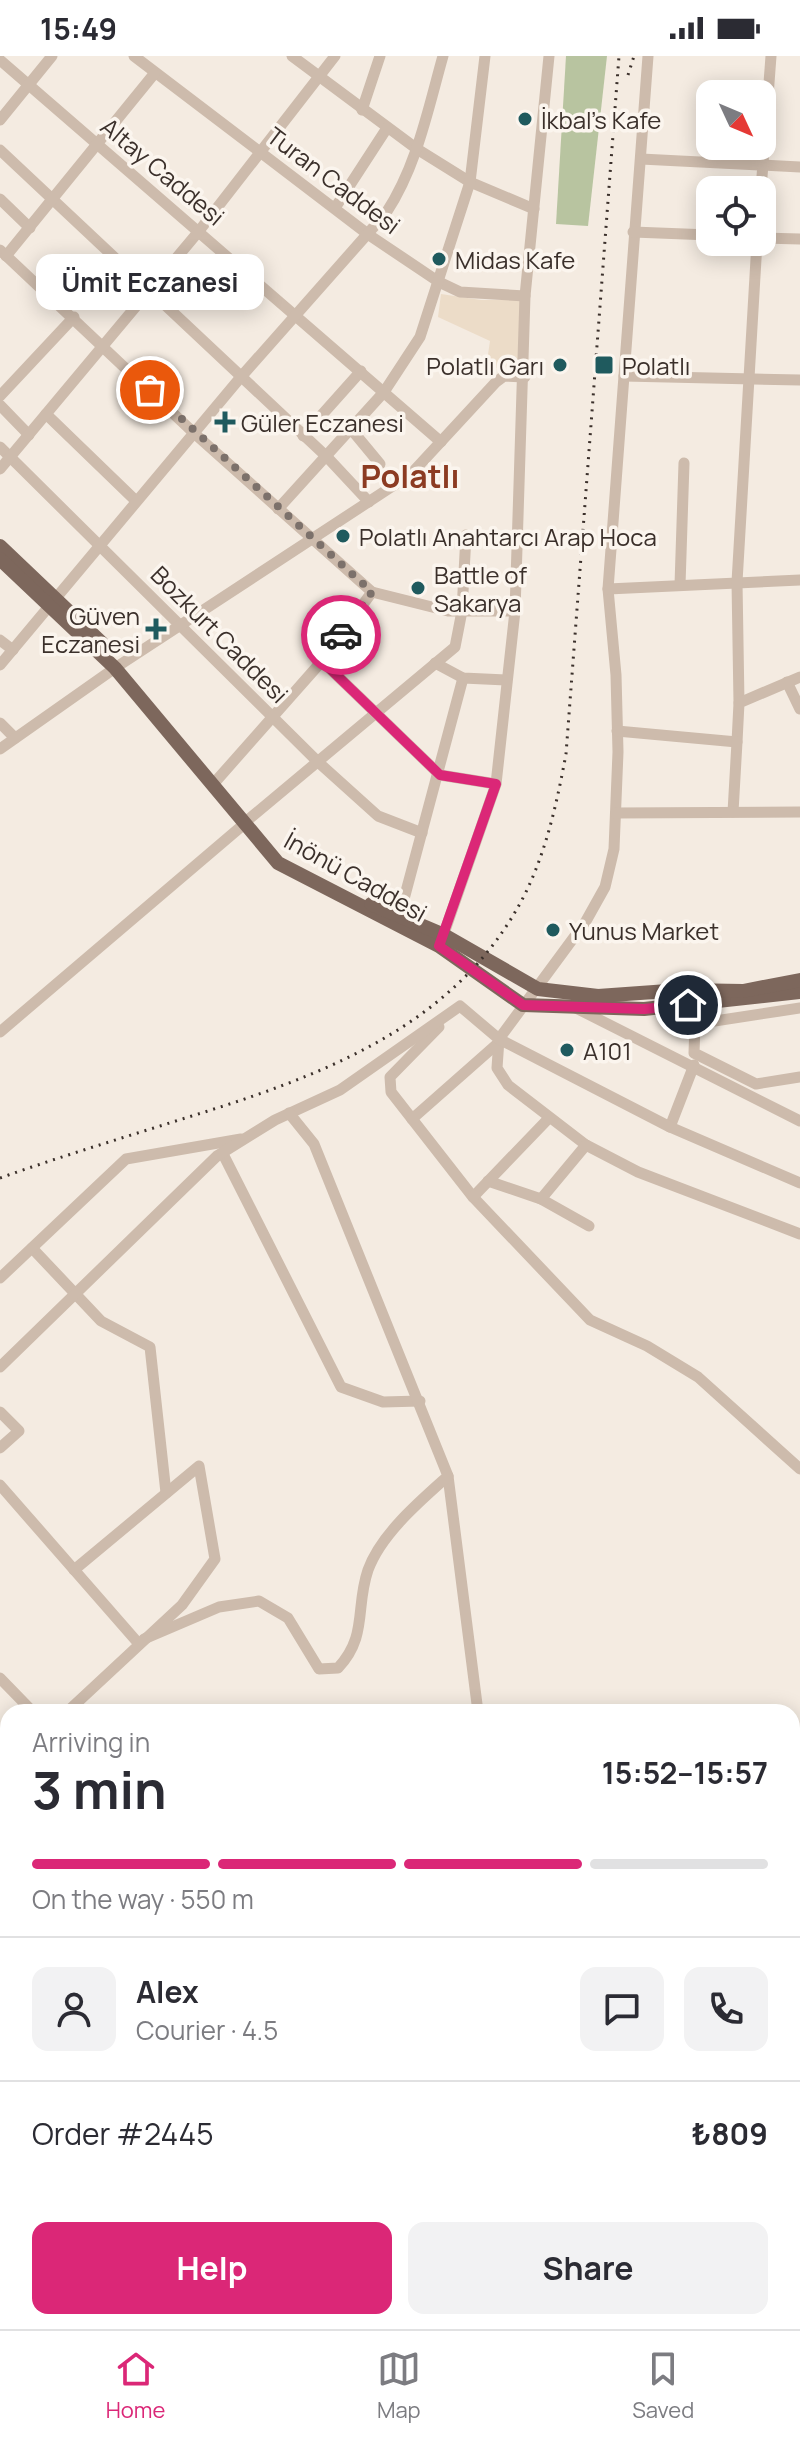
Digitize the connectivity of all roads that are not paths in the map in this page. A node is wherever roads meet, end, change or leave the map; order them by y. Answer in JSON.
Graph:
{"nodes":[{"id":1,"x":52,"y":56,"type":"edge"},
{"id":2,"x":134,"y":56,"type":"edge"},
{"id":3,"x":292,"y":56,"type":"edge"},
{"id":4,"x":335,"y":56,"type":"edge"},
{"id":5,"x":380,"y":56,"type":"edge"},
{"id":6,"x":443,"y":56,"type":"edge"},
{"id":7,"x":485,"y":56,"type":"edge"},
{"id":8,"x":549,"y":56,"type":"edge"},
{"id":9,"x":648,"y":56,"type":"edge"},
{"id":10,"x":771,"y":56,"type":"edge"},
{"id":11,"x":0,"y":60,"type":"edge"},
{"id":12,"x":154,"y":74,"type":"junction"},
{"id":13,"x":321,"y":79,"type":"junction"},
{"id":14,"x":27,"y":86,"type":"junction"},
{"id":15,"x":362,"y":110,"type":"junction"},
{"id":16,"x":0,"y":120,"type":"edge"},
{"id":17,"x":387,"y":128,"type":"junction"},
{"id":18,"x":97,"y":145,"type":"junction"},
{"id":19,"x":417,"y":149,"type":"junction"},
{"id":20,"x":0,"y":150,"type":"edge"},
{"id":21,"x":259,"y":152,"type":"junction"},
{"id":22,"x":641,"y":159,"type":"junction"},
{"id":23,"x":762,"y":165,"type":"junction"},
{"id":24,"x":800,"y":167,"type":"edge"},
{"id":25,"x":762,"y":176,"type":"edge"},
{"id":26,"x":470,"y":182,"type":"junction"},
{"id":27,"x":0,"y":199,"type":"edge"},
{"id":28,"x":55,"y":200,"type":"junction"},
{"id":29,"x":335,"y":208,"type":"junction"},
{"id":30,"x":534,"y":209,"type":"junction"},
{"id":31,"x":30,"y":228,"type":"junction"},
{"id":32,"x":199,"y":231,"type":"junction"},
{"id":33,"x":633,"y":232,"type":"junction"},
{"id":34,"x":696,"y":234,"type":"edge"},
{"id":35,"x":369,"y":235,"type":"junction"},
{"id":36,"x":776,"y":238,"type":"edge"},
{"id":37,"x":800,"y":239,"type":"edge"},
{"id":38,"x":3,"y":253,"type":"edge"},
{"id":39,"x":756,"y":256,"type":"edge"},
{"id":40,"x":439,"y":282,"type":"junction"},
{"id":41,"x":150,"y":290,"type":"junction"},
{"id":42,"x":525,"y":296,"type":"junction"},
{"id":43,"x":297,"y":316,"type":"junction"},
{"id":44,"x":74,"y":317,"type":"junction"},
{"id":45,"x":105,"y":345,"type":"junction"},
{"id":46,"x":361,"y":371,"type":"junction"},
{"id":47,"x":624,"y":376,"type":"junction"},
{"id":48,"x":525,"y":377,"type":"junction"},
{"id":49,"x":240,"y":378,"type":"junction"},
{"id":50,"x":746,"y":380,"type":"junction"},
{"id":51,"x":800,"y":380,"type":"edge"},
{"id":52,"x":384,"y":392,"type":"junction"},
{"id":53,"x":0,"y":396,"type":"edge"},
{"id":54,"x":0,"y":405,"type":"edge"},
{"id":55,"x":46,"y":414,"type":"junction"},
{"id":56,"x":351,"y":429,"type":"junction"},
{"id":57,"x":195,"y":434,"type":"junction"},
{"id":58,"x":29,"y":435,"type":"junction"},
{"id":59,"x":303,"y":436,"type":"junction"},
{"id":60,"x":441,"y":442,"type":"junction"},
{"id":61,"x":0,"y":447,"type":"edge"},
{"id":62,"x":10,"y":457,"type":"junction"},
{"id":63,"x":327,"y":457,"type":"junction"},
{"id":64,"x":684,"y":463,"type":"dead end"},
{"id":65,"x":380,"y":464,"type":"dead end"},
{"id":66,"x":0,"y":469,"type":"edge"},
{"id":67,"x":136,"y":501,"type":"junction"},
{"id":68,"x":369,"y":502,"type":"junction"},
{"id":69,"x":278,"y":509,"type":"junction"},
{"id":70,"x":466,"y":535,"type":"dead end"},
{"id":71,"x":312,"y":540,"type":"junction"},
{"id":72,"x":99,"y":545,"type":"junction"},
{"id":73,"x":0,"y":546,"type":"edge"},
{"id":74,"x":0,"y":559,"type":"edge"},
{"id":75,"x":800,"y":580,"type":"edge"},
{"id":76,"x":737,"y":582,"type":"junction"},
{"id":77,"x":680,"y":585,"type":"junction"},
{"id":78,"x":608,"y":589,"type":"junction"},
{"id":79,"x":372,"y":592,"type":"junction"},
{"id":80,"x":53,"y":601,"type":"junction"},
{"id":81,"x":462,"y":611,"type":"junction"},
{"id":82,"x":515,"y":611,"type":"junction"},
{"id":83,"x":181,"y":626,"type":"junction"},
{"id":84,"x":0,"y":640,"type":"edge"},
{"id":85,"x":13,"y":650,"type":"junction"},
{"id":86,"x":322,"y":661,"type":"junction"},
{"id":87,"x":435,"y":663,"type":"junction"},
{"id":88,"x":0,"y":665,"type":"edge"},
{"id":89,"x":119,"y":666,"type":"junction"},
{"id":90,"x":800,"y":677,"type":"edge"},
{"id":91,"x":463,"y":678,"type":"junction"},
{"id":92,"x":506,"y":680,"type":"junction"},
{"id":93,"x":787,"y":682,"type":"junction"},
{"id":94,"x":739,"y":703,"type":"junction"},
{"id":95,"x":800,"y":709,"type":"edge"},
{"id":96,"x":375,"y":712,"type":"junction"},
{"id":97,"x":272,"y":717,"type":"junction"},
{"id":98,"x":0,"y":723,"type":"edge"},
{"id":99,"x":617,"y":731,"type":"junction"},
{"id":100,"x":15,"y":738,"type":"junction"},
{"id":101,"x":737,"y":742,"type":"junction"},
{"id":102,"x":0,"y":749,"type":"edge"},
{"id":103,"x":318,"y":762,"type":"junction"},
{"id":104,"x":440,"y":775,"type":"junction"},
{"id":105,"x":216,"y":781,"type":"junction"},
{"id":106,"x":496,"y":784,"type":"junction"},
{"id":107,"x":733,"y":812,"type":"junction"},
{"id":108,"x":800,"y":812,"type":"edge"},
{"id":109,"x":616,"y":813,"type":"junction"},
{"id":110,"x":246,"y":822,"type":"junction"},
{"id":111,"x":422,"y":833,"type":"junction"},
{"id":112,"x":400,"y":914,"type":"junction"},
{"id":113,"x":442,"y":940,"type":"junction"},
{"id":114,"x":800,"y":980,"type":"edge"},
{"id":115,"x":538,"y":989,"type":"junction"},
{"id":116,"x":800,"y":992,"type":"edge"},
{"id":117,"x":523,"y":1005,"type":"junction"},
{"id":118,"x":460,"y":1006,"type":"junction"},
{"id":119,"x":573,"y":1007,"type":"junction"},
{"id":120,"x":800,"y":1008,"type":"edge"},
{"id":121,"x":0,"y":1032,"type":"edge"},
{"id":122,"x":498,"y":1042,"type":"junction"},
{"id":123,"x":694,"y":1065,"type":"junction"},
{"id":124,"x":800,"y":1077,"type":"edge"},
{"id":125,"x":289,"y":1113,"type":"junction"},
{"id":126,"x":549,"y":1118,"type":"junction"},
{"id":127,"x":412,"y":1119,"type":"junction"},
{"id":128,"x":800,"y":1121,"type":"edge"},
{"id":129,"x":670,"y":1127,"type":"junction"},
{"id":130,"x":245,"y":1138,"type":"junction"},
{"id":131,"x":586,"y":1145,"type":"junction"},
{"id":132,"x":223,"y":1154,"type":"junction"},
{"id":133,"x":488,"y":1181,"type":"junction"},
{"id":134,"x":800,"y":1183,"type":"edge"},
{"id":135,"x":473,"y":1197,"type":"junction"},
{"id":136,"x":541,"y":1199,"type":"junction"},
{"id":137,"x":589,"y":1226,"type":"dead end"},
{"id":138,"x":800,"y":1234,"type":"edge"},
{"id":139,"x":32,"y":1248,"type":"junction"},
{"id":140,"x":0,"y":1278,"type":"edge"},
{"id":141,"x":76,"y":1295,"type":"junction"},
{"id":142,"x":0,"y":1367,"type":"edge"},
{"id":143,"x":420,"y":1401,"type":"junction"},
{"id":144,"x":0,"y":1412,"type":"edge"},
{"id":145,"x":0,"y":1448,"type":"edge"},
{"id":146,"x":800,"y":1469,"type":"edge"},
{"id":147,"x":448,"y":1476,"type":"junction"},
{"id":148,"x":0,"y":1485,"type":"edge"},
{"id":149,"x":166,"y":1493,"type":"junction"},
{"id":150,"x":74,"y":1570,"type":"junction"},
{"id":151,"x":142,"y":1642,"type":"junction"},
{"id":152,"x":0,"y":1678,"type":"edge"},
{"id":153,"x":25,"y":1704,"type":"edge"},
{"id":154,"x":76,"y":1704,"type":"edge"},
{"id":155,"x":477,"y":1704,"type":"edge"}],
"edges":[{"from":1,"to":14,"type":"street"},
{"from":2,"to":12,"type":"street","name":"Turan Caddesi"},
{"from":3,"to":13,"type":"street"},
{"from":4,"to":13,"type":"street"},
{"from":5,"to":15,"type":"street"},
{"from":6,"to":19,"type":"street"},
{"from":7,"to":26,"type":"street"},
{"from":8,"to":30,"type":"street"},
{"from":9,"to":22,"type":"street"},
{"from":10,"to":23,"type":"street"},
{"from":11,"to":14,"type":"street","name":"Altay Caddesi"},
{"from":12,"to":18,"type":"street"},
{"from":12,"to":21,"type":"street","name":"Turan Caddesi"},
{"from":13,"to":15,"type":"street"},
{"from":13,"to":21,"type":"street"},
{"from":14,"to":16,"type":"street"},
{"from":14,"to":18,"type":"street","name":"Altay Caddesi"},
{"from":15,"to":17,"type":"street"},
{"from":17,"to":19,"type":"street"},
{"from":17,"to":29,"type":"street"},
{"from":18,"to":28,"type":"street"},
{"from":18,"to":32,"type":"street","name":"Altay Caddesi"},
{"from":19,"to":26,"type":"street"},
{"from":19,"to":35,"type":"street"},
{"from":20,"to":28,"type":"street"},
{"from":21,"to":29,"type":"street","name":"Turan Caddesi"},
{"from":21,"to":32,"type":"street"},
{"from":22,"to":23,"type":"street"},
{"from":22,"to":33,"type":"street"},
{"from":23,"to":24,"type":"street"},
{"from":23,"to":25,"type":"street"},
{"from":26,"to":30,"type":"street"},
{"from":26,"to":40,"type":"street"},
{"from":27,"to":31,"type":"street"},
{"from":28,"to":31,"type":"street"},
{"from":28,"to":41,"type":"street"},
{"from":29,"to":35,"type":"street","name":"Turan Caddesi"},
{"from":30,"to":42,"type":"street"},
{"from":31,"to":38,"type":"street"},
{"from":32,"to":41,"type":"street"},
{"from":32,"to":43,"type":"street","name":"Altay Caddesi"},
{"from":33,"to":34,"type":"street"},
{"from":33,"to":47,"type":"street"},
{"from":35,"to":40,"type":"street","name":"Turan Caddesi"},
{"from":35,"to":43,"type":"street"},
{"from":36,"to":37,"type":"street"},
{"from":38,"to":44,"type":"street"},
{"from":39,"to":50,"type":"street"},
{"from":40,"to":42,"type":"street","name":"Turan Caddesi"},
{"from":40,"to":52,"type":"street"},
{"from":41,"to":45,"type":"street"},
{"from":41,"to":49,"type":"street"},
{"from":42,"to":48,"type":"street"},
{"from":43,"to":46,"type":"street","name":"Altay Caddesi"},
{"from":43,"to":49,"type":"street"},
{"from":44,"to":45,"type":"street"},
{"from":44,"to":53,"type":"street"},
{"from":45,"to":55,"type":"street"},
{"from":45,"to":57,"type":"street"},
{"from":46,"to":52,"type":"street","name":"Altay Caddesi"},
{"from":46,"to":59,"type":"street"},
{"from":47,"to":50,"type":"street"},
{"from":47,"to":78,"type":"street"},
{"from":48,"to":60,"type":"street"},
{"from":48,"to":82,"type":"street"},
{"from":49,"to":57,"type":"street"},
{"from":49,"to":59,"type":"street"},
{"from":50,"to":51,"type":"street"},
{"from":50,"to":76,"type":"street"},
{"from":52,"to":56,"type":"street"},
{"from":52,"to":60,"type":"street","name":"Altay Caddesi"},
{"from":54,"to":58,"type":"street"},
{"from":55,"to":58,"type":"street"},
{"from":55,"to":67,"type":"street"},
{"from":56,"to":63,"type":"street"},
{"from":56,"to":65,"type":"street"},
{"from":57,"to":67,"type":"street"},
{"from":57,"to":69,"type":"street"},
{"from":58,"to":62,"type":"street"},
{"from":59,"to":63,"type":"street"},
{"from":60,"to":68,"type":"street"},
{"from":61,"to":62,"type":"street","name":"Bozkurt Caddesi"},
{"from":62,"to":66,"type":"street"},
{"from":62,"to":72,"type":"street","name":"Bozkurt Caddesi"},
{"from":63,"to":68,"type":"street"},
{"from":63,"to":69,"type":"street"},
{"from":64,"to":77,"type":"street"},
{"from":67,"to":72,"type":"street"},
{"from":68,"to":71,"type":"street"},
{"from":69,"to":71,"type":"street"},
{"from":70,"to":81,"type":"street"},
{"from":71,"to":79,"type":"street"},
{"from":71,"to":83,"type":"street"},
{"from":72,"to":80,"type":"street"},
{"from":72,"to":83,"type":"street","name":"Bozkurt Caddesi"},
{"from":73,"to":80,"type":"main road","name":"İnönü Caddesi"},
{"from":74,"to":80,"type":"main road","name":"İnönü Caddesi"},
{"from":75,"to":76,"type":"street"},
{"from":76,"to":77,"type":"street"},
{"from":76,"to":94,"type":"street"},
{"from":77,"to":78,"type":"street"},
{"from":78,"to":99,"type":"street"},
{"from":79,"to":81,"type":"street"},
{"from":79,"to":86,"type":"street"},
{"from":80,"to":85,"type":"street"},
{"from":80,"to":89,"type":"main road","name":"İnönü Caddesi"},
{"from":81,"to":82,"type":"street"},
{"from":81,"to":87,"type":"street"},
{"from":82,"to":92,"type":"street"},
{"from":83,"to":89,"type":"street"},
{"from":83,"to":97,"type":"street","name":"Bozkurt Caddesi"},
{"from":84,"to":85,"type":"street"},
{"from":85,"to":88,"type":"street"},
{"from":86,"to":96,"type":"street"},
{"from":86,"to":97,"type":"street"},
{"from":87,"to":91,"type":"street"},
{"from":87,"to":96,"type":"street"},
{"from":89,"to":100,"type":"street"},
{"from":89,"to":105,"type":"main road","name":"İnönü Caddesi"},
{"from":89,"to":110,"type":"main road","name":"İnönü Caddesi"},
{"from":90,"to":93,"type":"street"},
{"from":91,"to":92,"type":"street"},
{"from":91,"to":104,"type":"street"},
{"from":92,"to":106,"type":"street"},
{"from":93,"to":94,"type":"street"},
{"from":93,"to":95,"type":"street"},
{"from":94,"to":101,"type":"street"},
{"from":96,"to":103,"type":"street"},
{"from":96,"to":104,"type":"street"},
{"from":97,"to":103,"type":"street","name":"Bozkurt Caddesi"},
{"from":97,"to":105,"type":"street"},
{"from":98,"to":100,"type":"street"},
{"from":99,"to":101,"type":"street"},
{"from":99,"to":109,"type":"street"},
{"from":100,"to":102,"type":"street"},
{"from":101,"to":107,"type":"street"},
{"from":103,"to":110,"type":"street"},
{"from":103,"to":111,"type":"street","name":"Bozkurt Caddesi"},
{"from":104,"to":106,"type":"street"},
{"from":104,"to":111,"type":"street"},
{"from":105,"to":110,"type":"main road","name":"İnönü Caddesi"},
{"from":106,"to":113,"type":"street"},
{"from":107,"to":108,"type":"street"},
{"from":107,"to":109,"type":"street"},
{"from":109,"to":115,"type":"street"},
{"from":110,"to":112,"type":"main road","name":"İnönü Caddesi"},
{"from":110,"to":113,"type":"main road","name":"İnönü Caddesi"},
{"from":110,"to":121,"type":"street"},
{"from":111,"to":112,"type":"street"},
{"from":112,"to":113,"type":"main road","name":"İnönü Caddesi"},
{"from":113,"to":115,"type":"main road","name":"İnönü Caddesi"},
{"from":113,"to":117,"type":"main road","name":"İnönü Caddesi"},
{"from":114,"to":115,"type":"main road","name":"İnönü Caddesi"},
{"from":115,"to":117,"type":"street"},
{"from":116,"to":119,"type":"main road"},
{"from":117,"to":119,"type":"main road"},
{"from":117,"to":122,"type":"street"},
{"from":118,"to":122,"type":"street"},
{"from":118,"to":125,"type":"street"},
{"from":118,"to":127,"type":"street"},
{"from":119,"to":123,"type":"street"},
{"from":120,"to":124,"type":"street"},
{"from":122,"to":126,"type":"street"},
{"from":122,"to":127,"type":"street"},
{"from":122,"to":129,"type":"street"},
{"from":123,"to":128,"type":"street"},
{"from":123,"to":129,"type":"street"},
{"from":125,"to":130,"type":"street"},
{"from":125,"to":143,"type":"street"},
{"from":126,"to":131,"type":"street"},
{"from":126,"to":133,"type":"street"},
{"from":127,"to":135,"type":"street"},
{"from":129,"to":134,"type":"street"},
{"from":130,"to":132,"type":"street"},
{"from":130,"to":139,"type":"street"},
{"from":131,"to":136,"type":"street"},
{"from":131,"to":138,"type":"street"},
{"from":132,"to":141,"type":"street"},
{"from":132,"to":143,"type":"street"},
{"from":133,"to":135,"type":"street"},
{"from":133,"to":136,"type":"street"},
{"from":135,"to":146,"type":"street"},
{"from":136,"to":137,"type":"street"},
{"from":139,"to":140,"type":"street"},
{"from":139,"to":141,"type":"street"},
{"from":141,"to":142,"type":"street"},
{"from":141,"to":149,"type":"street"},
{"from":143,"to":147,"type":"street"},
{"from":144,"to":145,"type":"street"},
{"from":147,"to":151,"type":"street"},
{"from":147,"to":155,"type":"street"},
{"from":148,"to":150,"type":"street"},
{"from":149,"to":150,"type":"street"},
{"from":149,"to":151,"type":"street"},
{"from":150,"to":151,"type":"street"},
{"from":151,"to":154,"type":"street"},
{"from":152,"to":153,"type":"street"}]}
